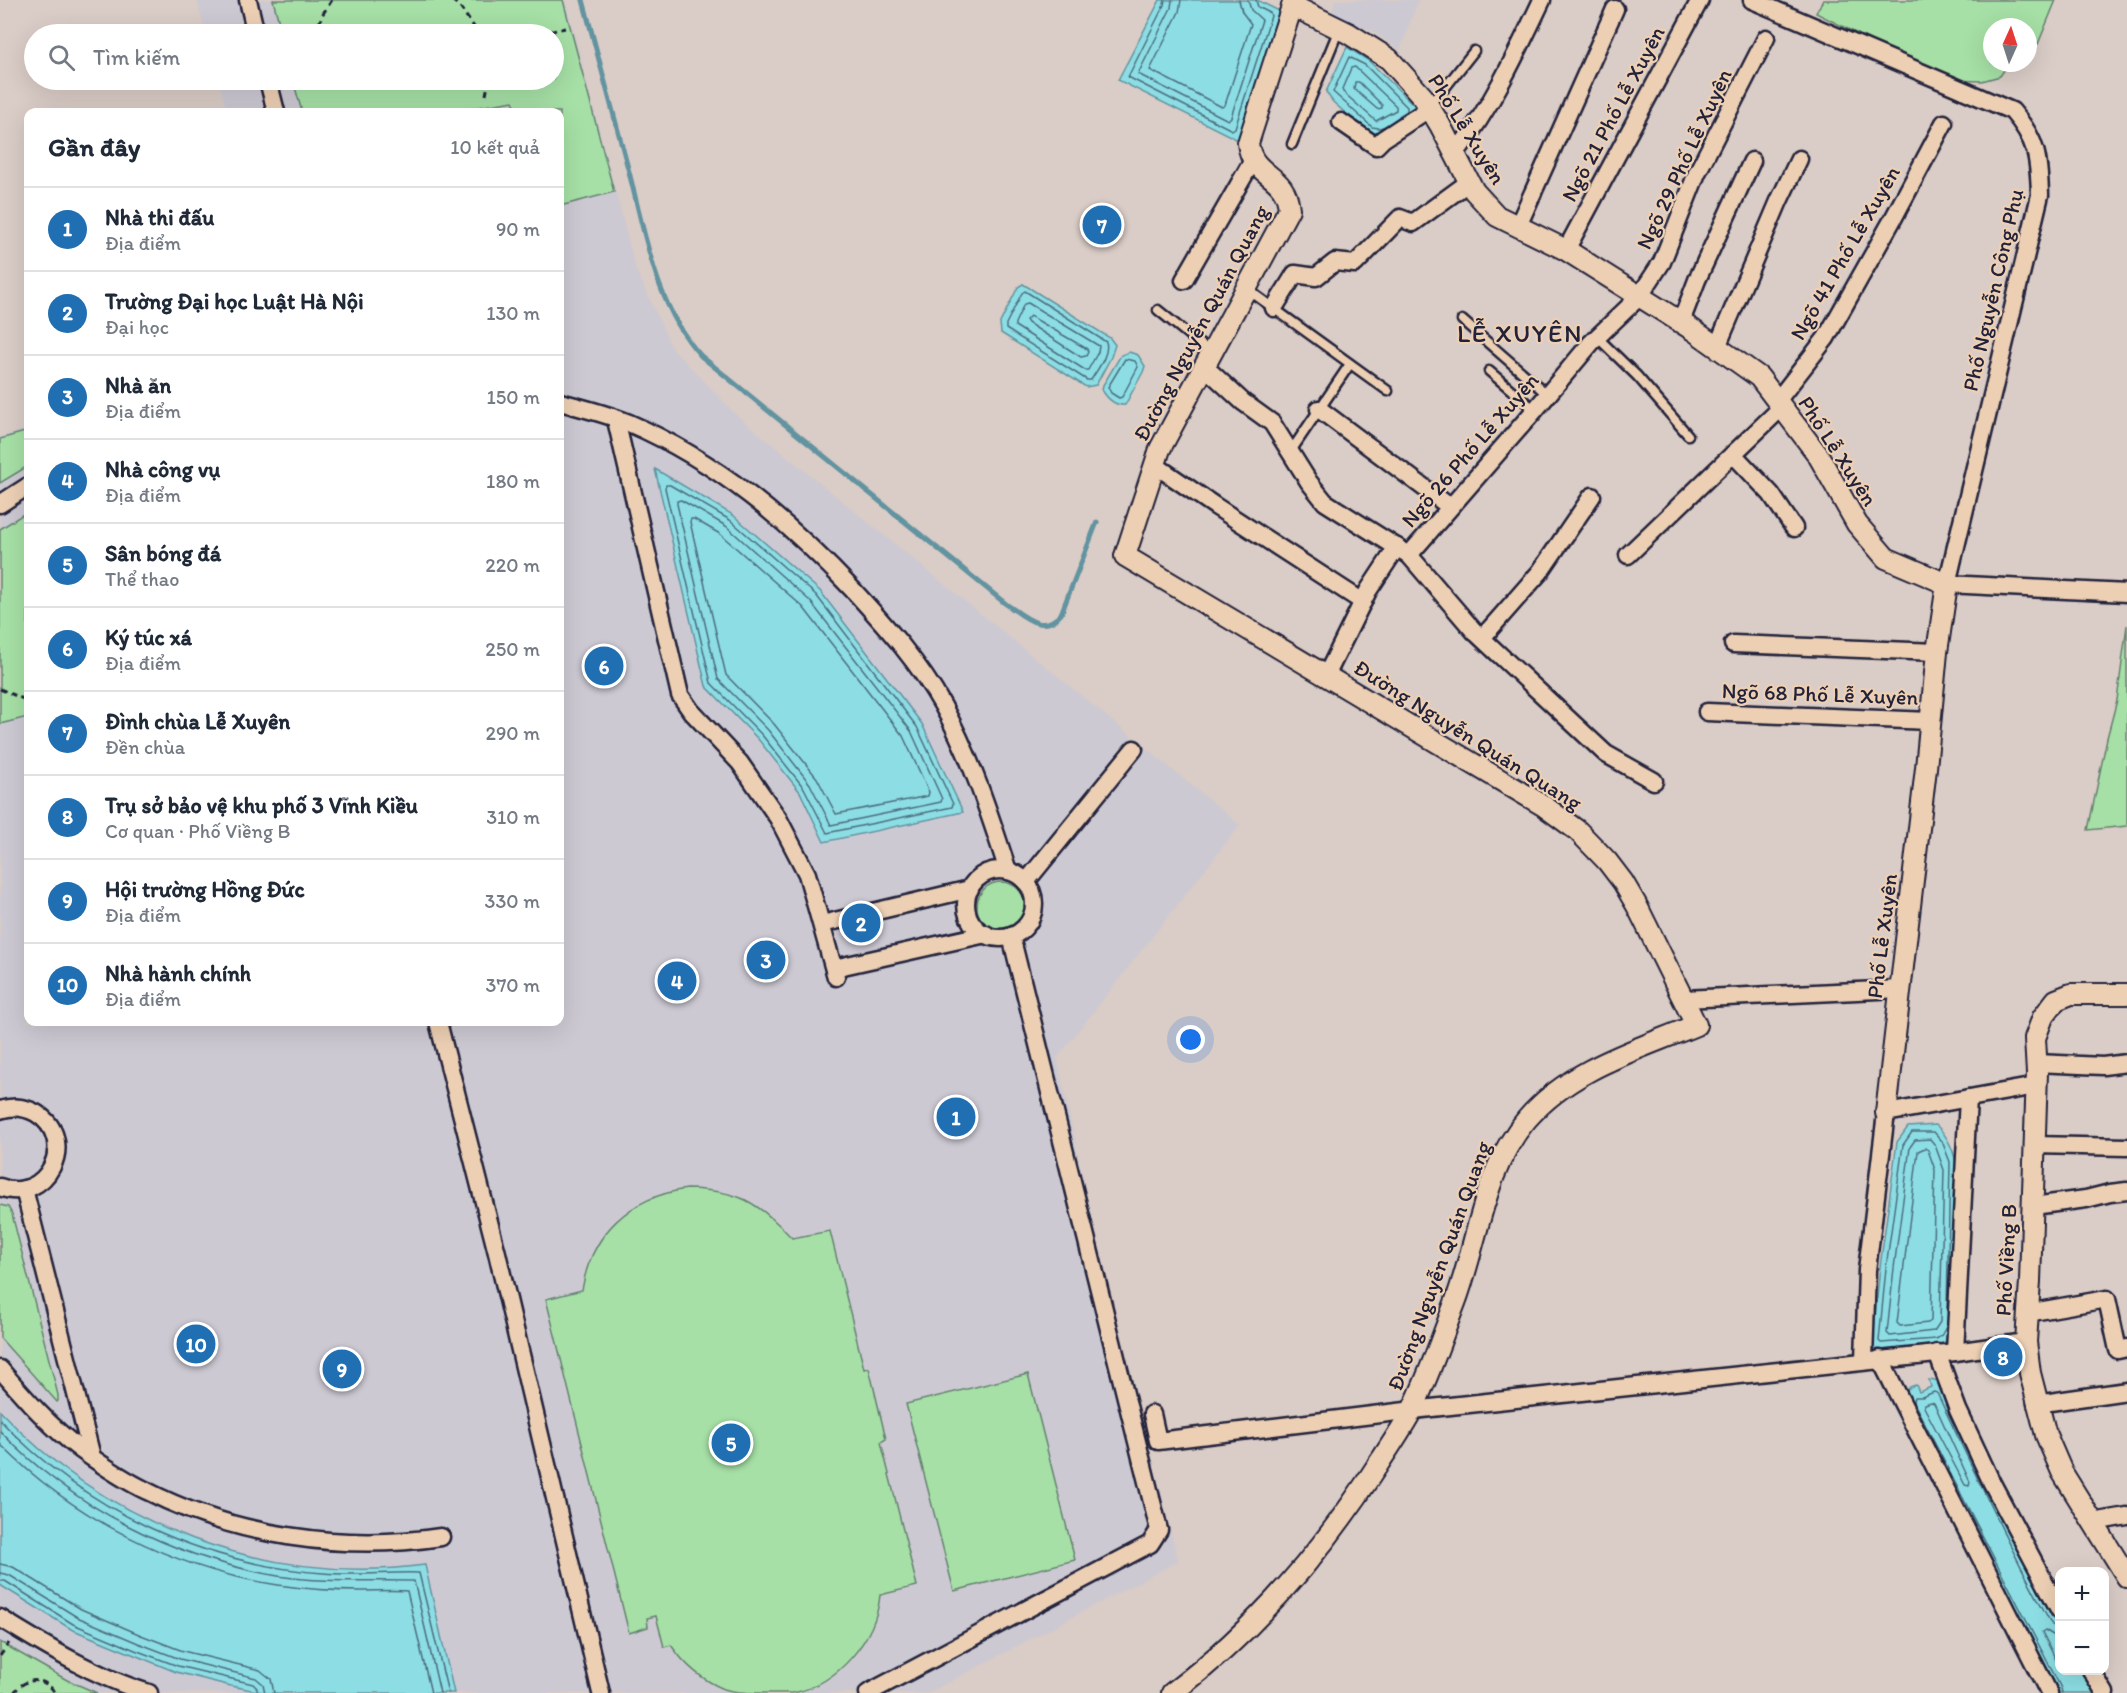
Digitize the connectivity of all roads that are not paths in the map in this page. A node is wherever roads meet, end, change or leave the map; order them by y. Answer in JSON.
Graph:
{"nodes":[{"id":1,"x":248,"y":0,"type":"edge"},
{"id":2,"x":1542,"y":0,"type":"edge"},
{"id":3,"x":1700,"y":0,"type":"edge"},
{"id":4,"x":1752,"y":0,"type":"edge"},
{"id":5,"x":1289,"y":2,"type":"edge"},
{"id":6,"x":1615,"y":9,"type":"dead end"},
{"id":7,"x":254,"y":24,"type":"edge"},
{"id":8,"x":1340,"y":29,"type":"junction"},
{"id":9,"x":1766,"y":38,"type":"dead end"},
{"id":10,"x":1474,"y":51,"type":"dead end"},
{"id":11,"x":270,"y":90,"type":"edge"},
{"id":12,"x":1429,"y":107,"type":"junction"},
{"id":13,"x":275,"y":108,"type":"edge"},
{"id":14,"x":1341,"y":122,"type":"dead end"},
{"id":15,"x":1944,"y":123,"type":"dead end"},
{"id":16,"x":1293,"y":144,"type":"dead end"},
{"id":17,"x":1455,"y":154,"type":"junction"},
{"id":18,"x":1799,"y":159,"type":"dead end"},
{"id":19,"x":1253,"y":160,"type":"junction"},
{"id":20,"x":1752,"y":161,"type":"dead end"},
{"id":21,"x":1469,"y":182,"type":"junction"},
{"id":22,"x":1518,"y":226,"type":"junction"},
{"id":23,"x":1566,"y":250,"type":"junction"},
{"id":24,"x":1184,"y":280,"type":"dead end"},
{"id":25,"x":1247,"y":289,"type":"junction"},
{"id":26,"x":1639,"y":297,"type":"junction"},
{"id":27,"x":1274,"y":308,"type":"junction"},
{"id":28,"x":1158,"y":310,"type":"dead end"},
{"id":29,"x":1462,"y":320,"type":"dead end"},
{"id":30,"x":1681,"y":322,"type":"junction"},
{"id":31,"x":1597,"y":337,"type":"junction"},
{"id":32,"x":1717,"y":347,"type":"junction"},
{"id":33,"x":1208,"y":360,"type":"junction"},
{"id":34,"x":1350,"y":364,"type":"junction"},
{"id":35,"x":1489,"y":371,"type":"dead end"},
{"id":36,"x":1388,"y":391,"type":"dead end"},
{"id":37,"x":1548,"y":395,"type":"junction"},
{"id":38,"x":564,"y":403,"type":"edge"},
{"id":39,"x":1780,"y":404,"type":"junction"},
{"id":40,"x":1319,"y":409,"type":"junction"},
{"id":41,"x":1535,"y":410,"type":"junction"},
{"id":42,"x":616,"y":420,"type":"junction"},
{"id":43,"x":1688,"y":435,"type":"dead end"},
{"id":44,"x":1291,"y":451,"type":"junction"},
{"id":45,"x":1733,"y":454,"type":"junction"},
{"id":46,"x":1155,"y":465,"type":"junction"},
{"id":47,"x":24,"y":489,"type":"edge"},
{"id":48,"x":1592,"y":496,"type":"dead end"},
{"id":49,"x":0,"y":504,"type":"edge"},
{"id":50,"x":1450,"y":507,"type":"junction"},
{"id":51,"x":1794,"y":528,"type":"dead end"},
{"id":52,"x":1403,"y":551,"type":"junction"},
{"id":53,"x":1628,"y":555,"type":"dead end"},
{"id":54,"x":1947,"y":584,"type":"junction"},
{"id":55,"x":2127,"y":593,"type":"edge"},
{"id":56,"x":1363,"y":602,"type":"junction"},
{"id":57,"x":1482,"y":638,"type":"junction"},
{"id":58,"x":1733,"y":644,"type":"dead end"},
{"id":59,"x":1937,"y":652,"type":"junction"},
{"id":60,"x":1326,"y":676,"type":"junction"},
{"id":61,"x":1707,"y":712,"type":"dead end"},
{"id":62,"x":1930,"y":722,"type":"junction"},
{"id":63,"x":1134,"y":748,"type":"dead end"},
{"id":64,"x":1654,"y":781,"type":"dead end"},
{"id":65,"x":1008,"y":871,"type":"junction"},
{"id":66,"x":1026,"y":882,"type":"junction"},
{"id":67,"x":970,"y":889,"type":"junction"},
{"id":68,"x":822,"y":924,"type":"junction"},
{"id":69,"x":986,"y":934,"type":"junction"},
{"id":70,"x":1011,"y":936,"type":"junction"},
{"id":71,"x":1900,"y":988,"type":"junction"},
{"id":72,"x":2127,"y":994,"type":"edge"},
{"id":73,"x":1683,"y":999,"type":"junction"},
{"id":74,"x":439,"y":1026,"type":"edge"},
{"id":75,"x":2036,"y":1063,"type":"junction"},
{"id":76,"x":2127,"y":1063,"type":"edge"},
{"id":77,"x":2036,"y":1086,"type":"junction"},
{"id":78,"x":1968,"y":1098,"type":"junction"},
{"id":79,"x":1,"y":1105,"type":"edge"},
{"id":80,"x":1886,"y":1113,"type":"junction"},
{"id":81,"x":2034,"y":1145,"type":"junction"},
{"id":82,"x":2127,"y":1147,"type":"edge"},
{"id":83,"x":0,"y":1187,"type":"edge"},
{"id":84,"x":24,"y":1189,"type":"junction"},
{"id":85,"x":2127,"y":1191,"type":"edge"},
{"id":86,"x":2033,"y":1206,"type":"junction"},
{"id":87,"x":2027,"y":1313,"type":"junction"},
{"id":88,"x":2026,"y":1342,"type":"junction"},
{"id":89,"x":2127,"y":1348,"type":"edge"},
{"id":90,"x":1955,"y":1352,"type":"junction"},
{"id":91,"x":1937,"y":1353,"type":"junction"},
{"id":92,"x":1872,"y":1360,"type":"junction"},
{"id":93,"x":0,"y":1369,"type":"edge"},
{"id":94,"x":2127,"y":1391,"type":"edge"},
{"id":95,"x":2036,"y":1404,"type":"junction"},
{"id":96,"x":1412,"y":1410,"type":"junction"},
{"id":97,"x":1152,"y":1414,"type":"dead end"},
{"id":98,"x":92,"y":1457,"type":"junction"},
{"id":99,"x":2127,"y":1516,"type":"edge"},
{"id":100,"x":2093,"y":1522,"type":"junction"},
{"id":101,"x":441,"y":1537,"type":"dead end"},
{"id":102,"x":2126,"y":1572,"type":"edge"},
{"id":103,"x":2055,"y":1602,"type":"edge"},
{"id":104,"x":0,"y":1618,"type":"edge"},
{"id":105,"x":2093,"y":1675,"type":"edge"},
{"id":106,"x":148,"y":1693,"type":"edge"},
{"id":107,"x":601,"y":1693,"type":"edge"},
{"id":108,"x":868,"y":1693,"type":"edge"},
{"id":109,"x":1172,"y":1693,"type":"edge"},
{"id":110,"x":2049,"y":1693,"type":"edge"},
{"id":111,"x":2104,"y":1693,"type":"edge"}],
"edges":[{"from":1,"to":7,"type":"street"},
{"from":2,"to":17,"type":"street"},
{"from":3,"to":23,"type":"street","name":"Ngõ 21 Phố Lễ Xuyên"},
{"from":4,"to":54,"type":"street","name":"Phố Nguyễn Công Phụ"},
{"from":5,"to":8,"type":"street","name":"Phố Lễ Xuyên"},
{"from":5,"to":19,"type":"street"},
{"from":6,"to":22,"type":"street"},
{"from":8,"to":12,"type":"street","name":"Phố Lễ Xuyên"},
{"from":8,"to":16,"type":"lane"},
{"from":9,"to":26,"type":"street","name":"Ngõ 29 Phố Lễ Xuyên"},
{"from":10,"to":12,"type":"lane"},
{"from":11,"to":13,"type":"street"},
{"from":12,"to":14,"type":"street"},
{"from":12,"to":17,"type":"street","name":"Phố Lễ Xuyên"},
{"from":15,"to":39,"type":"street","name":"Ngõ 41 Phố Lễ Xuyên"},
{"from":17,"to":21,"type":"street","name":"Phố Lễ Xuyên"},
{"from":18,"to":32,"type":"street"},
{"from":19,"to":24,"type":"street"},
{"from":19,"to":25,"type":"street","name":"Đường Nguyễn Quán Quang"},
{"from":20,"to":30,"type":"street"},
{"from":21,"to":22,"type":"street","name":"Phố Lễ Xuyên"},
{"from":21,"to":27,"type":"street"},
{"from":22,"to":23,"type":"street","name":"Phố Lễ Xuyên"},
{"from":23,"to":26,"type":"street","name":"Phố Lễ Xuyên"},
{"from":25,"to":27,"type":"lane"},
{"from":25,"to":33,"type":"street","name":"Đường Nguyễn Quán Quang"},
{"from":26,"to":30,"type":"street","name":"Phố Lễ Xuyên"},
{"from":26,"to":31,"type":"street","name":"Ngõ 26 Phố Lễ Xuyên"},
{"from":27,"to":34,"type":"lane"},
{"from":28,"to":33,"type":"lane"},
{"from":29,"to":37,"type":"lane"},
{"from":30,"to":32,"type":"street","name":"Phố Lễ Xuyên"},
{"from":31,"to":37,"type":"street","name":"Ngõ 26 Phố Lễ Xuyên"},
{"from":31,"to":43,"type":"lane"},
{"from":32,"to":39,"type":"street","name":"Phố Lễ Xuyên"},
{"from":33,"to":44,"type":"street"},
{"from":33,"to":46,"type":"street","name":"Đường Nguyễn Quán Quang"},
{"from":34,"to":36,"type":"lane"},
{"from":34,"to":40,"type":"lane"},
{"from":35,"to":41,"type":"lane"},
{"from":37,"to":41,"type":"street","name":"Ngõ 26 Phố Lễ Xuyên"},
{"from":38,"to":42,"type":"street"},
{"from":39,"to":45,"type":"street","name":"Ngõ 41 Phố Lễ Xuyên"},
{"from":39,"to":54,"type":"street","name":"Phố Lễ Xuyên"},
{"from":40,"to":44,"type":"lane"},
{"from":40,"to":50,"type":"street"},
{"from":41,"to":50,"type":"street","name":"Ngõ 26 Phố Lễ Xuyên"},
{"from":42,"to":65,"type":"street"},
{"from":42,"to":68,"type":"street"},
{"from":44,"to":52,"type":"street"},
{"from":45,"to":51,"type":"street"},
{"from":45,"to":53,"type":"street","name":"Ngõ 41 Phố Lễ Xuyên"},
{"from":46,"to":56,"type":"street"},
{"from":46,"to":60,"type":"street","name":"Đường Nguyễn Quán Quang"},
{"from":47,"to":49,"type":"street"},
{"from":48,"to":57,"type":"street"},
{"from":50,"to":52,"type":"street","name":"Ngõ 26 Phố Lễ Xuyên"},
{"from":52,"to":56,"type":"street","name":"Ngõ 26 Phố Lễ Xuyên"},
{"from":52,"to":57,"type":"street"},
{"from":54,"to":55,"type":"street"},
{"from":54,"to":59,"type":"street","name":"Phố Lễ Xuyên"},
{"from":56,"to":60,"type":"street","name":"Ngõ 26 Phố Lễ Xuyên"},
{"from":57,"to":64,"type":"street"},
{"from":58,"to":59,"type":"street"},
{"from":59,"to":62,"type":"street","name":"Phố Lễ Xuyên"},
{"from":60,"to":73,"type":"street","name":"Đường Nguyễn Quán Quang"},
{"from":61,"to":62,"type":"street","name":"Ngõ 68 Phố Lễ Xuyên"},
{"from":62,"to":71,"type":"street","name":"Phố Lễ Xuyên"},
{"from":63,"to":66,"type":"street"},
{"from":65,"to":66,"type":"street"},
{"from":65,"to":67,"type":"street"},
{"from":66,"to":70,"type":"street"},
{"from":67,"to":68,"type":"street"},
{"from":67,"to":69,"type":"street"},
{"from":68,"to":69,"type":"street"},
{"from":69,"to":70,"type":"street"},
{"from":70,"to":108,"type":"street"},
{"from":71,"to":73,"type":"street"},
{"from":71,"to":80,"type":"street","name":"Phố Lễ Xuyên"},
{"from":72,"to":75,"type":"street","name":"Phố Viềng B"},
{"from":73,"to":96,"type":"street","name":"Đường Nguyễn Quán Quang"},
{"from":74,"to":107,"type":"street"},
{"from":75,"to":76,"type":"street"},
{"from":75,"to":77,"type":"street","name":"Phố Viềng B"},
{"from":77,"to":78,"type":"street"},
{"from":77,"to":81,"type":"street","name":"Phố Viềng B"},
{"from":78,"to":80,"type":"street"},
{"from":78,"to":90,"type":"street"},
{"from":79,"to":84,"type":"street"},
{"from":80,"to":92,"type":"street"},
{"from":81,"to":82,"type":"street"},
{"from":81,"to":86,"type":"street","name":"Phố Viềng B"},
{"from":83,"to":84,"type":"street"},
{"from":84,"to":98,"type":"street"},
{"from":85,"to":86,"type":"street"},
{"from":86,"to":87,"type":"street","name":"Phố Viềng B"},
{"from":87,"to":88,"type":"street","name":"Phố Viềng B"},
{"from":87,"to":89,"type":"street"},
{"from":88,"to":90,"type":"street"},
{"from":88,"to":95,"type":"street","name":"Phố Viềng B"},
{"from":90,"to":91,"type":"street"},
{"from":91,"to":92,"type":"street"},
{"from":91,"to":103,"type":"street"},
{"from":92,"to":96,"type":"street"},
{"from":92,"to":110,"type":"street"},
{"from":93,"to":98,"type":"street"},
{"from":94,"to":95,"type":"street"},
{"from":95,"to":100,"type":"street","name":"Phố Viềng B"},
{"from":96,"to":97,"type":"street"},
{"from":96,"to":109,"type":"street","name":"Đường Nguyễn Quán Quang"},
{"from":98,"to":101,"type":"street"},
{"from":99,"to":100,"type":"street"},
{"from":100,"to":102,"type":"street","name":"Phố Viềng B"},
{"from":104,"to":106,"type":"street"},
{"from":105,"to":111,"type":"street"}]}
